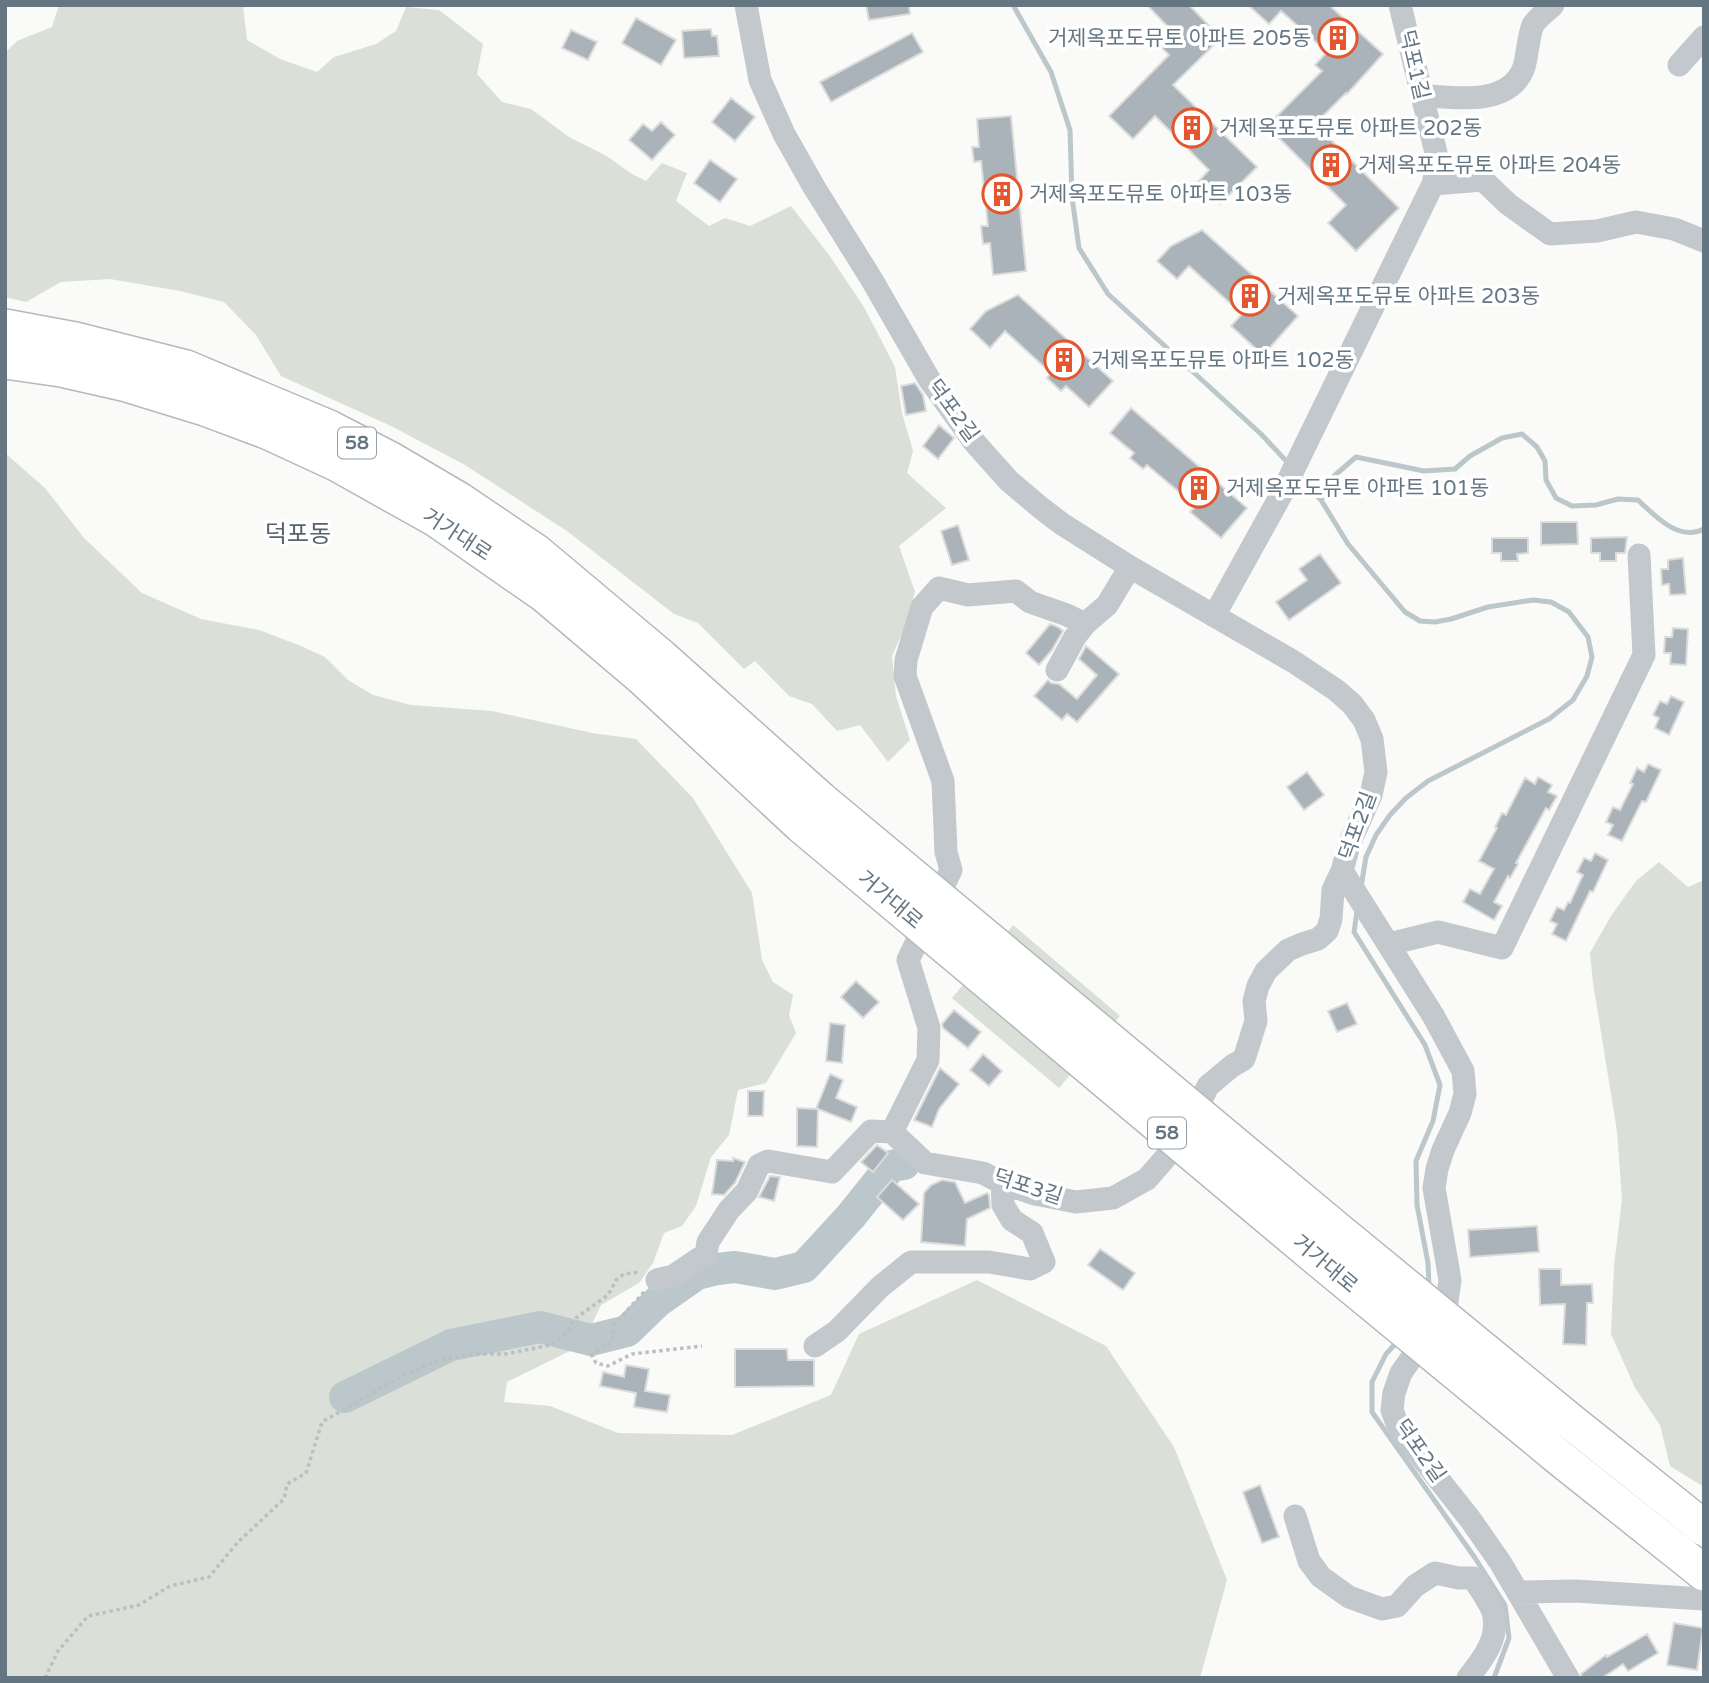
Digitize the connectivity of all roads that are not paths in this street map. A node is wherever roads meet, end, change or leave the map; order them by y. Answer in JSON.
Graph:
{"nodes":[{"id":1,"x":746,"y":5,"type":"edge"},
{"id":2,"x":1400,"y":5,"type":"edge"},
{"id":3,"x":1553,"y":5,"type":"edge"},
{"id":4,"x":1704,"y":37,"type":"edge"},
{"id":5,"x":1679,"y":65,"type":"dead end"},
{"id":6,"x":1421,"y":95,"type":"junction"},
{"id":7,"x":1433,"y":184,"type":"junction"},
{"id":8,"x":1704,"y":241,"type":"edge"},
{"id":9,"x":5,"y":327,"type":"edge"},
{"id":10,"x":5,"y":361,"type":"edge"},
{"id":11,"x":5,"y":377,"type":"edge"},
{"id":12,"x":205,"y":408,"type":"junction"},
{"id":13,"x":1639,"y":555,"type":"dead end"},
{"id":14,"x":1130,"y":567,"type":"junction"},
{"id":15,"x":1214,"y":616,"type":"junction"},
{"id":16,"x":1085,"y":624,"type":"junction"},
{"id":17,"x":652,"y":667,"type":"junction"},
{"id":18,"x":1058,"y":670,"type":"dead end"},
{"id":19,"x":1342,"y":871,"type":"junction"},
{"id":20,"x":1389,"y":944,"type":"junction"},
{"id":21,"x":891,"y":1132,"type":"junction"},
{"id":22,"x":1002,"y":1183,"type":"junction"},
{"id":23,"x":657,"y":1280,"type":"road end"},
{"id":24,"x":815,"y":1346,"type":"dead end"},
{"id":25,"x":1296,"y":1516,"type":"dead end"},
{"id":26,"x":1704,"y":1528,"type":"edge"},
{"id":27,"x":1486,"y":1570,"type":"junction"},
{"id":28,"x":1704,"y":1573,"type":"edge"},
{"id":29,"x":1518,"y":1592,"type":"junction"},
{"id":30,"x":1704,"y":1599,"type":"edge"},
{"id":31,"x":1468,"y":1678,"type":"edge"},
{"id":32,"x":1568,"y":1678,"type":"edge"}],
"edges":[{"from":1,"to":14,"type":"street","name":"덕포2길"},
{"from":2,"to":6,"type":"street","name":"덕포1길"},
{"from":3,"to":6,"type":"street"},
{"from":4,"to":5,"type":"street"},
{"from":6,"to":7,"type":"street","name":"덕포1길"},
{"from":7,"to":8,"type":"street"},
{"from":7,"to":15,"type":"street","name":"덕포1길"},
{"from":9,"to":17,"type":"highway","name":"거가대로","number":"58"},
{"from":10,"to":12,"type":"highway","name":"거가대로","number":"58"},
{"from":11,"to":12,"type":"highway"},
{"from":12,"to":17,"type":"highway","name":"거가대로","number":"58"},
{"from":13,"to":20,"type":"street"},
{"from":14,"to":15,"type":"street","name":"덕포2길"},
{"from":14,"to":16,"type":"street"},
{"from":15,"to":19,"type":"street","name":"덕포2길"},
{"from":16,"to":18,"type":"street"},
{"from":16,"to":21,"type":"street"},
{"from":17,"to":26,"type":"highway","name":"거가대로","number":"58","bridge":true},
{"from":17,"to":28,"type":"highway","name":"거가대로","number":"58","bridge":true},
{"from":19,"to":20,"type":"street","name":"덕포2길"},
{"from":19,"to":22,"type":"street","name":"덕포3길"},
{"from":20,"to":27,"type":"street","name":"덕포2길"},
{"from":21,"to":22,"type":"street","name":"덕포3길"},
{"from":21,"to":23,"type":"street"},
{"from":22,"to":24,"type":"street"},
{"from":25,"to":27,"type":"street"},
{"from":27,"to":29,"type":"street","name":"덕포2길"},
{"from":27,"to":31,"type":"street"},
{"from":29,"to":30,"type":"street"},
{"from":29,"to":32,"type":"street","name":"덕포2길"}]}
